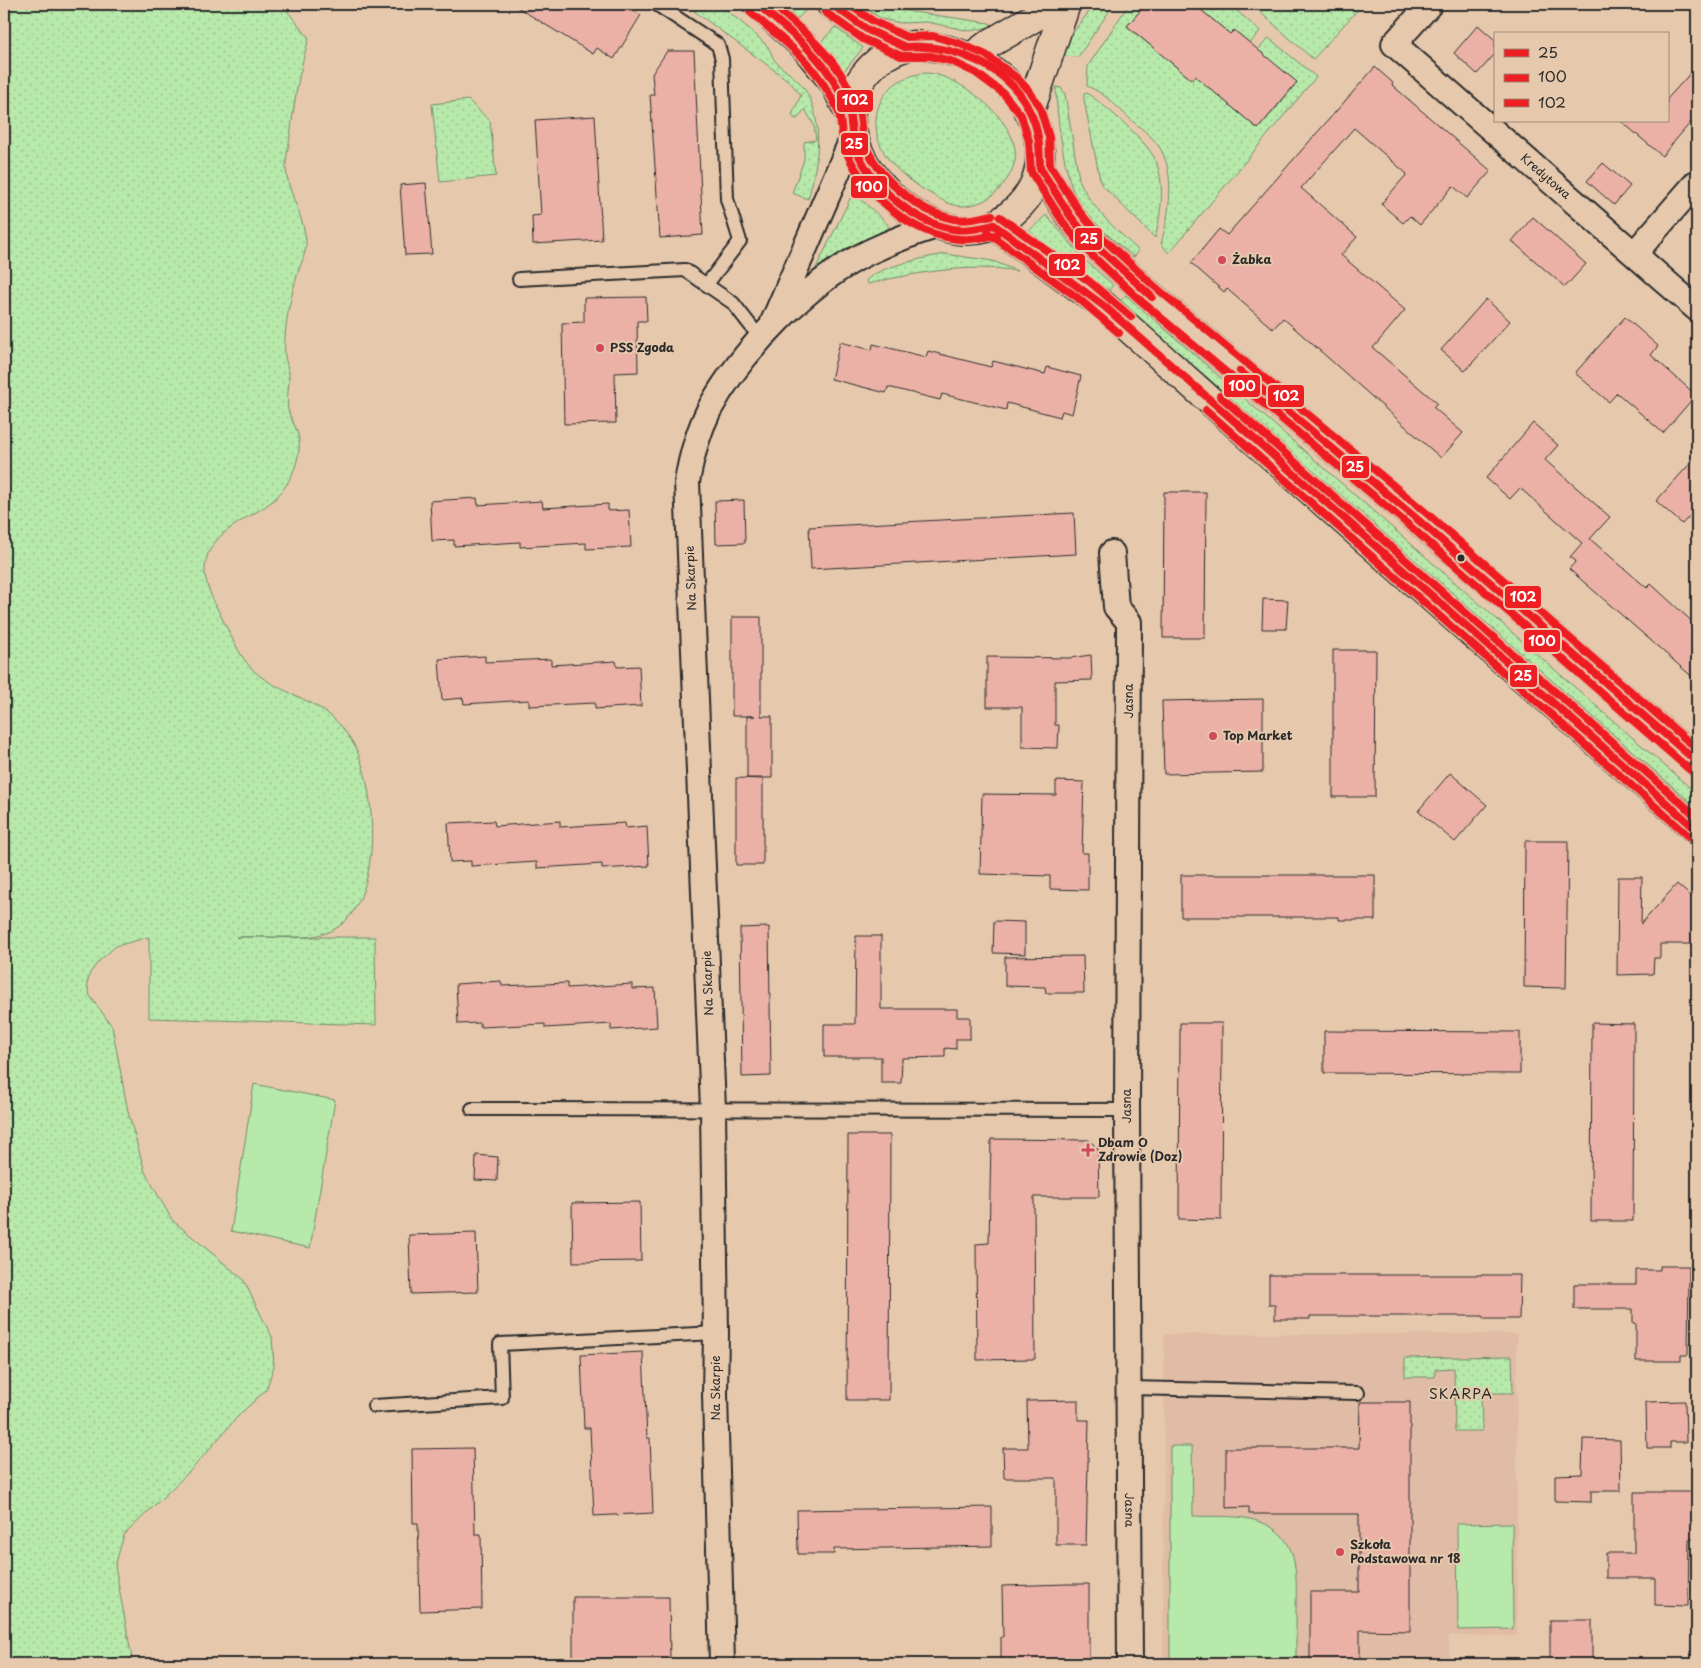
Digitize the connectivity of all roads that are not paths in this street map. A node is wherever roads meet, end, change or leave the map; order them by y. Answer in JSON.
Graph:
{"nodes":[{"id":1,"x":656,"y":4,"type":"edge"},
{"id":2,"x":757,"y":4,"type":"edge"},
{"id":3,"x":831,"y":4,"type":"edge"},
{"id":4,"x":1057,"y":4,"type":"edge"},
{"id":5,"x":1066,"y":4,"type":"edge"},
{"id":6,"x":1430,"y":4,"type":"edge"},
{"id":7,"x":905,"y":47,"type":"junction"},
{"id":8,"x":970,"y":58,"type":"junction"},
{"id":9,"x":1030,"y":111,"type":"junction"},
{"id":10,"x":851,"y":127,"type":"junction"},
{"id":11,"x":1040,"y":168,"type":"junction"},
{"id":12,"x":1697,"y":182,"type":"edge"},
{"id":13,"x":940,"y":225,"type":"junction"},
{"id":14,"x":994,"y":225,"type":"junction"},
{"id":15,"x":1635,"y":254,"type":"junction"},
{"id":16,"x":519,"y":279,"type":"dead end"},
{"id":17,"x":707,"y":284,"type":"junction"},
{"id":18,"x":1697,"y":309,"type":"edge"},
{"id":19,"x":766,"y":333,"type":"junction"},
{"id":20,"x":1112,"y":553,"type":"dead end"},
{"id":21,"x":1697,"y":762,"type":"edge"},
{"id":22,"x":1697,"y":830,"type":"edge"},
{"id":23,"x":713,"y":1109,"type":"junction"},
{"id":24,"x":472,"y":1110,"type":"dead end"},
{"id":25,"x":1127,"y":1110,"type":"junction"},
{"id":26,"x":716,"y":1333,"type":"junction"},
{"id":27,"x":1129,"y":1388,"type":"junction"},
{"id":28,"x":1358,"y":1393,"type":"dead end"},
{"id":29,"x":374,"y":1406,"type":"dead end"},
{"id":30,"x":722,"y":1664,"type":"edge"},
{"id":31,"x":1130,"y":1664,"type":"edge"}],
"edges":[{"from":1,"to":17,"type":"lane"},
{"from":2,"to":10,"type":"main road"},
{"from":3,"to":7,"type":"main road"},
{"from":4,"to":8,"type":"main road"},
{"from":5,"to":9,"type":"main road"},
{"from":6,"to":15,"type":"street","name":"Kredytowa"},
{"from":7,"to":8,"type":"main road"},
{"from":7,"to":10,"type":"main road"},
{"from":8,"to":9,"type":"main road"},
{"from":9,"to":11,"type":"main road"},
{"from":10,"to":13,"type":"main road"},
{"from":10,"to":19,"type":"street"},
{"from":11,"to":14,"type":"main road"},
{"from":11,"to":21,"type":"main road"},
{"from":12,"to":15,"type":"street"},
{"from":13,"to":14,"type":"main road"},
{"from":13,"to":19,"type":"street"},
{"from":14,"to":22,"type":"main road"},
{"from":15,"to":18,"type":"street","name":"Kredytowa"},
{"from":16,"to":17,"type":"lane"},
{"from":17,"to":19,"type":"lane"},
{"from":19,"to":23,"type":"street","name":"Na Skarpie"},
{"from":20,"to":25,"type":"street","name":"Jasna"},
{"from":23,"to":24,"type":"lane"},
{"from":23,"to":25,"type":"lane"},
{"from":23,"to":26,"type":"street","name":"Na Skarpie"},
{"from":25,"to":27,"type":"street","name":"Jasna"},
{"from":26,"to":29,"type":"lane"},
{"from":26,"to":30,"type":"street","name":"Na Skarpie"},
{"from":27,"to":28,"type":"lane"},
{"from":27,"to":31,"type":"street","name":"Jasna"}]}
